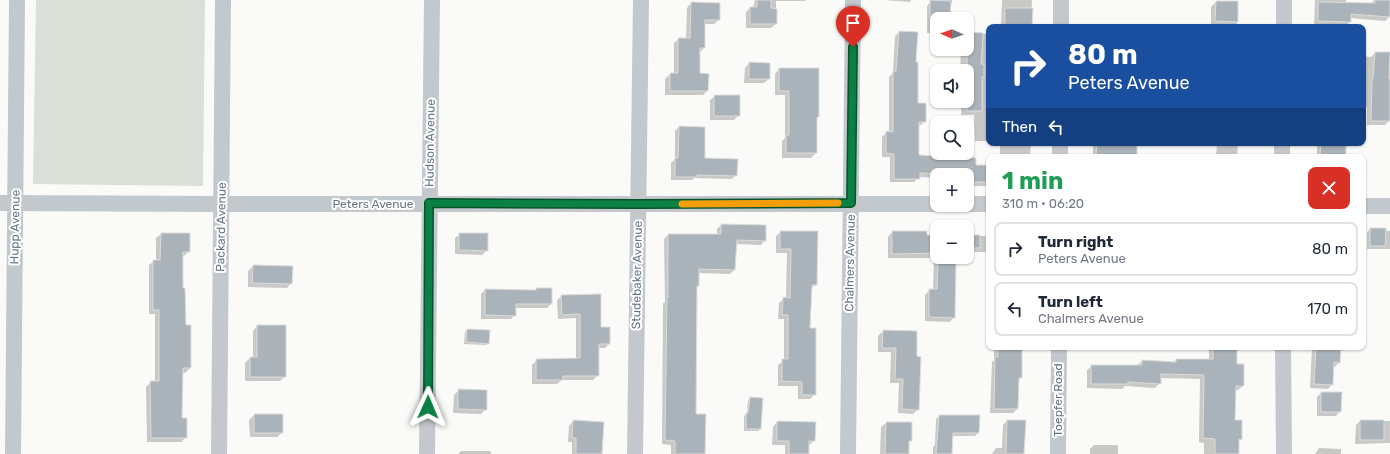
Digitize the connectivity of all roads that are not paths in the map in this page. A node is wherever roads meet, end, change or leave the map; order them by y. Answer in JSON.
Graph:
{"nodes":[{"id":1,"x":17,"y":0,"type":"edge"},
{"id":2,"x":223,"y":0,"type":"edge"},
{"id":3,"x":432,"y":0,"type":"edge"},
{"id":4,"x":641,"y":0,"type":"edge"},
{"id":5,"x":854,"y":0,"type":"edge"},
{"id":6,"x":1061,"y":0,"type":"edge"},
{"id":7,"x":1284,"y":0,"type":"edge"},
{"id":8,"x":1061,"y":24,"type":"edge"},
{"id":9,"x":1284,"y":24,"type":"edge"},
{"id":10,"x":8,"y":203,"type":"edge"},
{"id":11,"x":429,"y":203,"type":"junction"},
{"id":12,"x":851,"y":203,"type":"junction"},
{"id":13,"x":222,"y":204,"type":"junction"},
{"id":14,"x":638,"y":204,"type":"junction"},
{"id":15,"x":930,"y":204,"type":"edge"},
{"id":16,"x":974,"y":204,"type":"edge"},
{"id":17,"x":986,"y":204,"type":"edge"},
{"id":18,"x":1366,"y":206,"type":"edge"},
{"id":19,"x":1390,"y":206,"type":"edge"},
{"id":20,"x":1059,"y":350,"type":"edge"},
{"id":21,"x":1283,"y":350,"type":"edge"},
{"id":22,"x":13,"y":454,"type":"edge"},
{"id":23,"x":219,"y":454,"type":"edge"},
{"id":24,"x":427,"y":454,"type":"edge"},
{"id":25,"x":635,"y":454,"type":"edge"},
{"id":26,"x":848,"y":454,"type":"edge"},
{"id":27,"x":1058,"y":454,"type":"edge"},
{"id":28,"x":1284,"y":454,"type":"edge"}],
"edges":[{"from":1,"to":10,"type":"street","name":"Hupp Avenue"},
{"from":2,"to":13,"type":"street","name":"Packard Avenue"},
{"from":3,"to":11,"type":"street","name":"Hudson Avenue"},
{"from":4,"to":14,"type":"street","name":"Studebaker Avenue"},
{"from":5,"to":12,"type":"street","name":"Chalmers Avenue"},
{"from":6,"to":8,"type":"street"},
{"from":7,"to":9,"type":"street"},
{"from":10,"to":13,"type":"street","name":"Peters Avenue"},
{"from":10,"to":22,"type":"street","name":"Hupp Avenue"},
{"from":11,"to":13,"type":"street","name":"Peters Avenue"},
{"from":11,"to":14,"type":"street","name":"Peters Avenue"},
{"from":11,"to":24,"type":"street","name":"Hudson Avenue"},
{"from":12,"to":14,"type":"street","name":"Peters Avenue"},
{"from":12,"to":15,"type":"street","name":"Peters Avenue"},
{"from":12,"to":26,"type":"street","name":"Chalmers Avenue"},
{"from":13,"to":23,"type":"street","name":"Packard Avenue"},
{"from":14,"to":25,"type":"street","name":"Studebaker Avenue"},
{"from":16,"to":17,"type":"street"},
{"from":18,"to":19,"type":"street"},
{"from":20,"to":27,"type":"street","name":"Toepfer Road"},
{"from":21,"to":28,"type":"street"}]}
